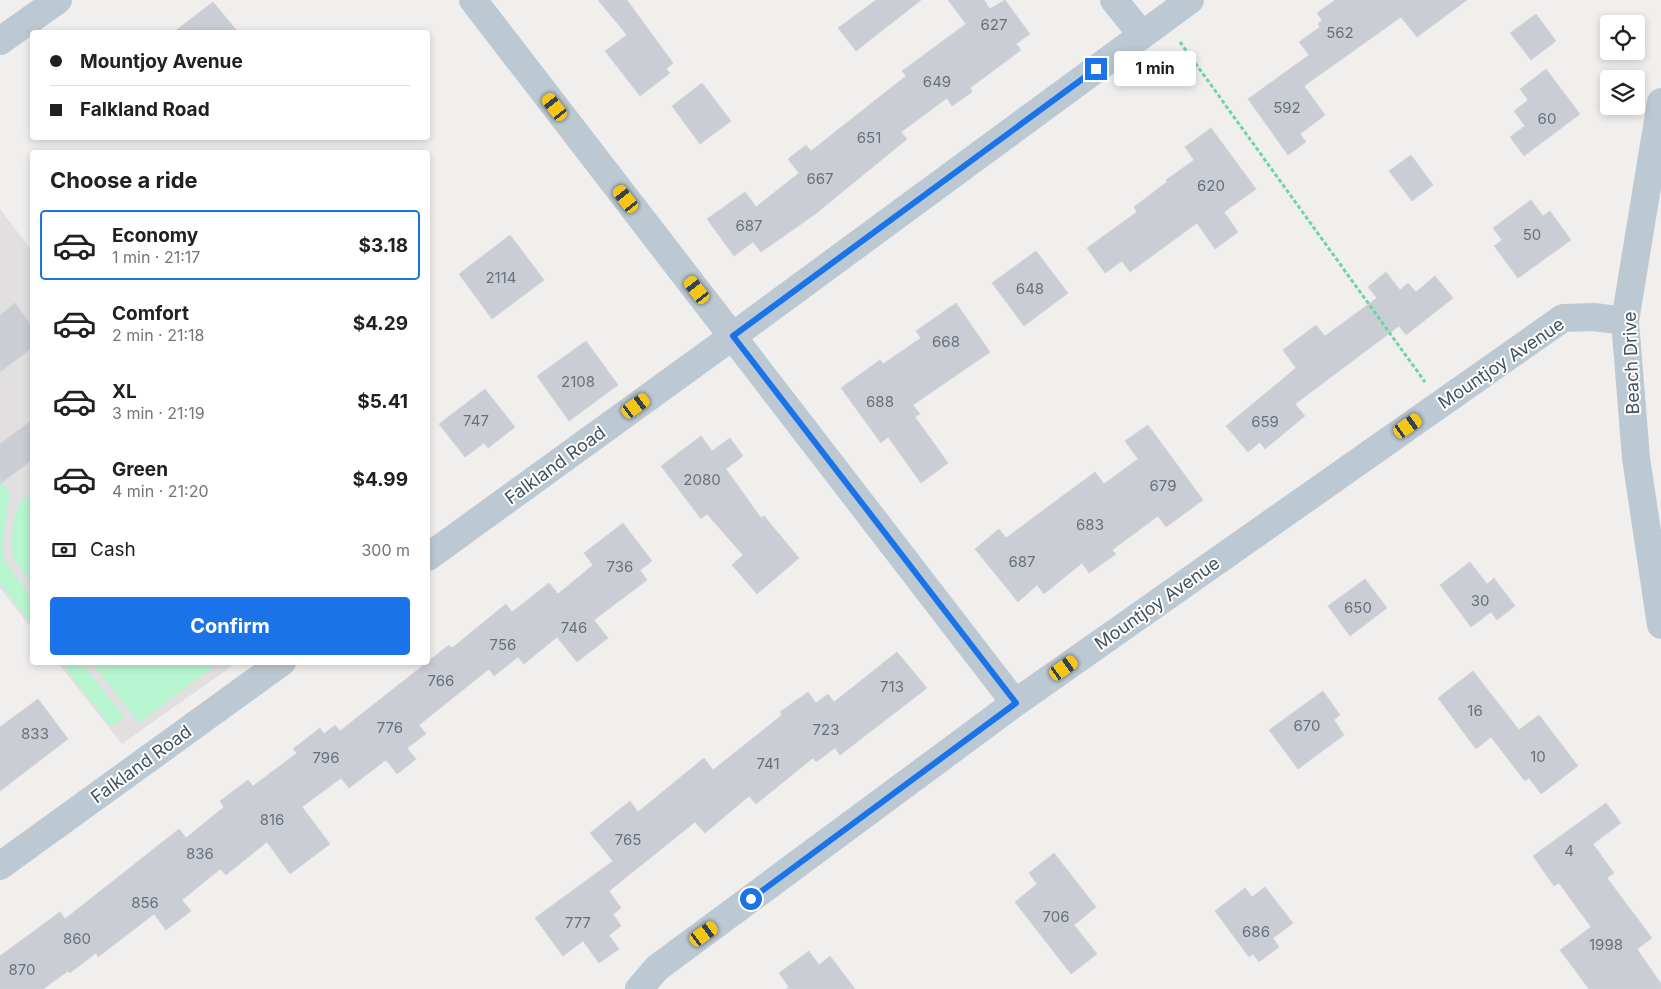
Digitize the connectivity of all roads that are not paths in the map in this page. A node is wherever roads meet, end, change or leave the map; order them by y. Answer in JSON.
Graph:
{"nodes":[{"id":1,"x":58,"y":0,"type":"edge"},
{"id":2,"x":473,"y":0,"type":"edge"},
{"id":3,"x":1114,"y":0,"type":"edge"},
{"id":4,"x":1190,"y":0,"type":"edge"},
{"id":5,"x":1153,"y":27,"type":"junction"},
{"id":6,"x":0,"y":42,"type":"edge"},
{"id":7,"x":1661,"y":102,"type":"edge"},
{"id":8,"x":1626,"y":321,"type":"junction"},
{"id":9,"x":733,"y":336,"type":"junction"},
{"id":10,"x":430,"y":556,"type":"edge"},
{"id":11,"x":1661,"y":625,"type":"edge"},
{"id":12,"x":278,"y":665,"type":"edge"},
{"id":13,"x":1016,"y":703,"type":"junction"},
{"id":14,"x":0,"y":866,"type":"edge"},
{"id":15,"x":639,"y":989,"type":"edge"}],
"edges":[{"from":1,"to":6,"type":"street"},
{"from":2,"to":9,"type":"street"},
{"from":3,"to":5,"type":"street"},
{"from":4,"to":5,"type":"street","name":"Falkland Road"},
{"from":5,"to":9,"type":"street","name":"Falkland Road"},
{"from":7,"to":8,"type":"street","name":"Beach Drive"},
{"from":8,"to":11,"type":"street","name":"Beach Drive"},
{"from":8,"to":13,"type":"street","name":"Mountjoy Avenue"},
{"from":9,"to":10,"type":"street","name":"Falkland Road"},
{"from":9,"to":13,"type":"street"},
{"from":12,"to":14,"type":"street","name":"Falkland Road"},
{"from":13,"to":15,"type":"street","name":"Mountjoy Avenue"}]}
